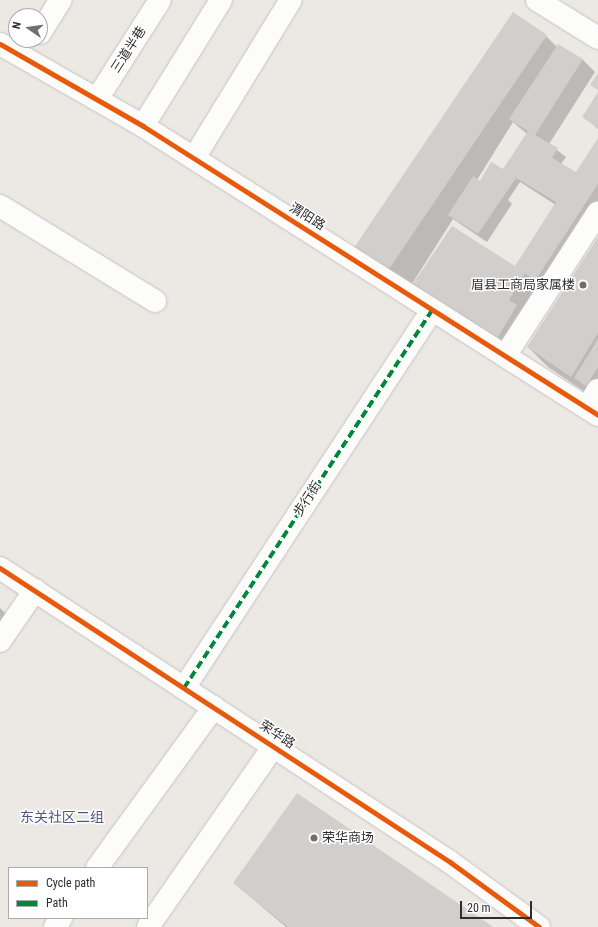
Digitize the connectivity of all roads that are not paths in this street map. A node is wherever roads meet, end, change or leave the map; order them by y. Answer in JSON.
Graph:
{"nodes":[{"id":1,"x":61,"y":0,"type":"edge"},
{"id":2,"x":160,"y":0,"type":"edge"},
{"id":3,"x":222,"y":0,"type":"edge"},
{"id":4,"x":291,"y":0,"type":"edge"},
{"id":5,"x":547,"y":3,"type":"edge"},
{"id":6,"x":48,"y":20,"type":"edge"},
{"id":7,"x":598,"y":38,"type":"edge"},
{"id":8,"x":0,"y":44,"type":"edge"},
{"id":9,"x":30,"y":49,"type":"edge"},
{"id":10,"x":97,"y":99,"type":"junction"},
{"id":11,"x":143,"y":126,"type":"junction"},
{"id":12,"x":194,"y":158,"type":"junction"},
{"id":13,"x":0,"y":206,"type":"edge"},
{"id":14,"x":598,"y":212,"type":"edge"},
{"id":15,"x":155,"y":301,"type":"dead end"},
{"id":16,"x":432,"y":310,"type":"junction"},
{"id":17,"x":505,"y":356,"type":"junction"},
{"id":18,"x":594,"y":405,"type":"edge"},
{"id":19,"x":0,"y":568,"type":"edge"},
{"id":20,"x":35,"y":590,"type":"junction"},
{"id":21,"x":0,"y":641,"type":"edge"},
{"id":22,"x":184,"y":688,"type":"junction"},
{"id":23,"x":214,"y":707,"type":"junction"},
{"id":24,"x":274,"y":746,"type":"junction"},
{"id":25,"x":99,"y":867,"type":"edge"},
{"id":26,"x":148,"y":927,"type":"edge"},
{"id":27,"x":538,"y":927,"type":"edge"}],
"edges":[{"from":1,"to":6,"type":"street"},
{"from":2,"to":10,"type":"street","name":"三道半巷"},
{"from":3,"to":11,"type":"street"},
{"from":4,"to":12,"type":"street"},
{"from":5,"to":7,"type":"street"},
{"from":8,"to":9,"type":"street","name":"渭阳路"},
{"from":9,"to":10,"type":"street","name":"渭阳路"},
{"from":10,"to":11,"type":"street","name":"渭阳路"},
{"from":11,"to":12,"type":"street","name":"渭阳路"},
{"from":12,"to":16,"type":"street","name":"渭阳路"},
{"from":13,"to":15,"type":"street"},
{"from":14,"to":17,"type":"street"},
{"from":16,"to":17,"type":"street","name":"渭阳路"},
{"from":16,"to":22,"type":"street","name":"步行街"},
{"from":17,"to":18,"type":"street","name":"渭阳路"},
{"from":19,"to":20,"type":"street","name":"荣华路"},
{"from":20,"to":21,"type":"street"},
{"from":20,"to":22,"type":"street","name":"荣华路"},
{"from":22,"to":23,"type":"street","name":"荣华路"},
{"from":23,"to":24,"type":"street","name":"荣华路"},
{"from":23,"to":25,"type":"street"},
{"from":24,"to":26,"type":"street"},
{"from":24,"to":27,"type":"street","name":"荣华路"}]}
